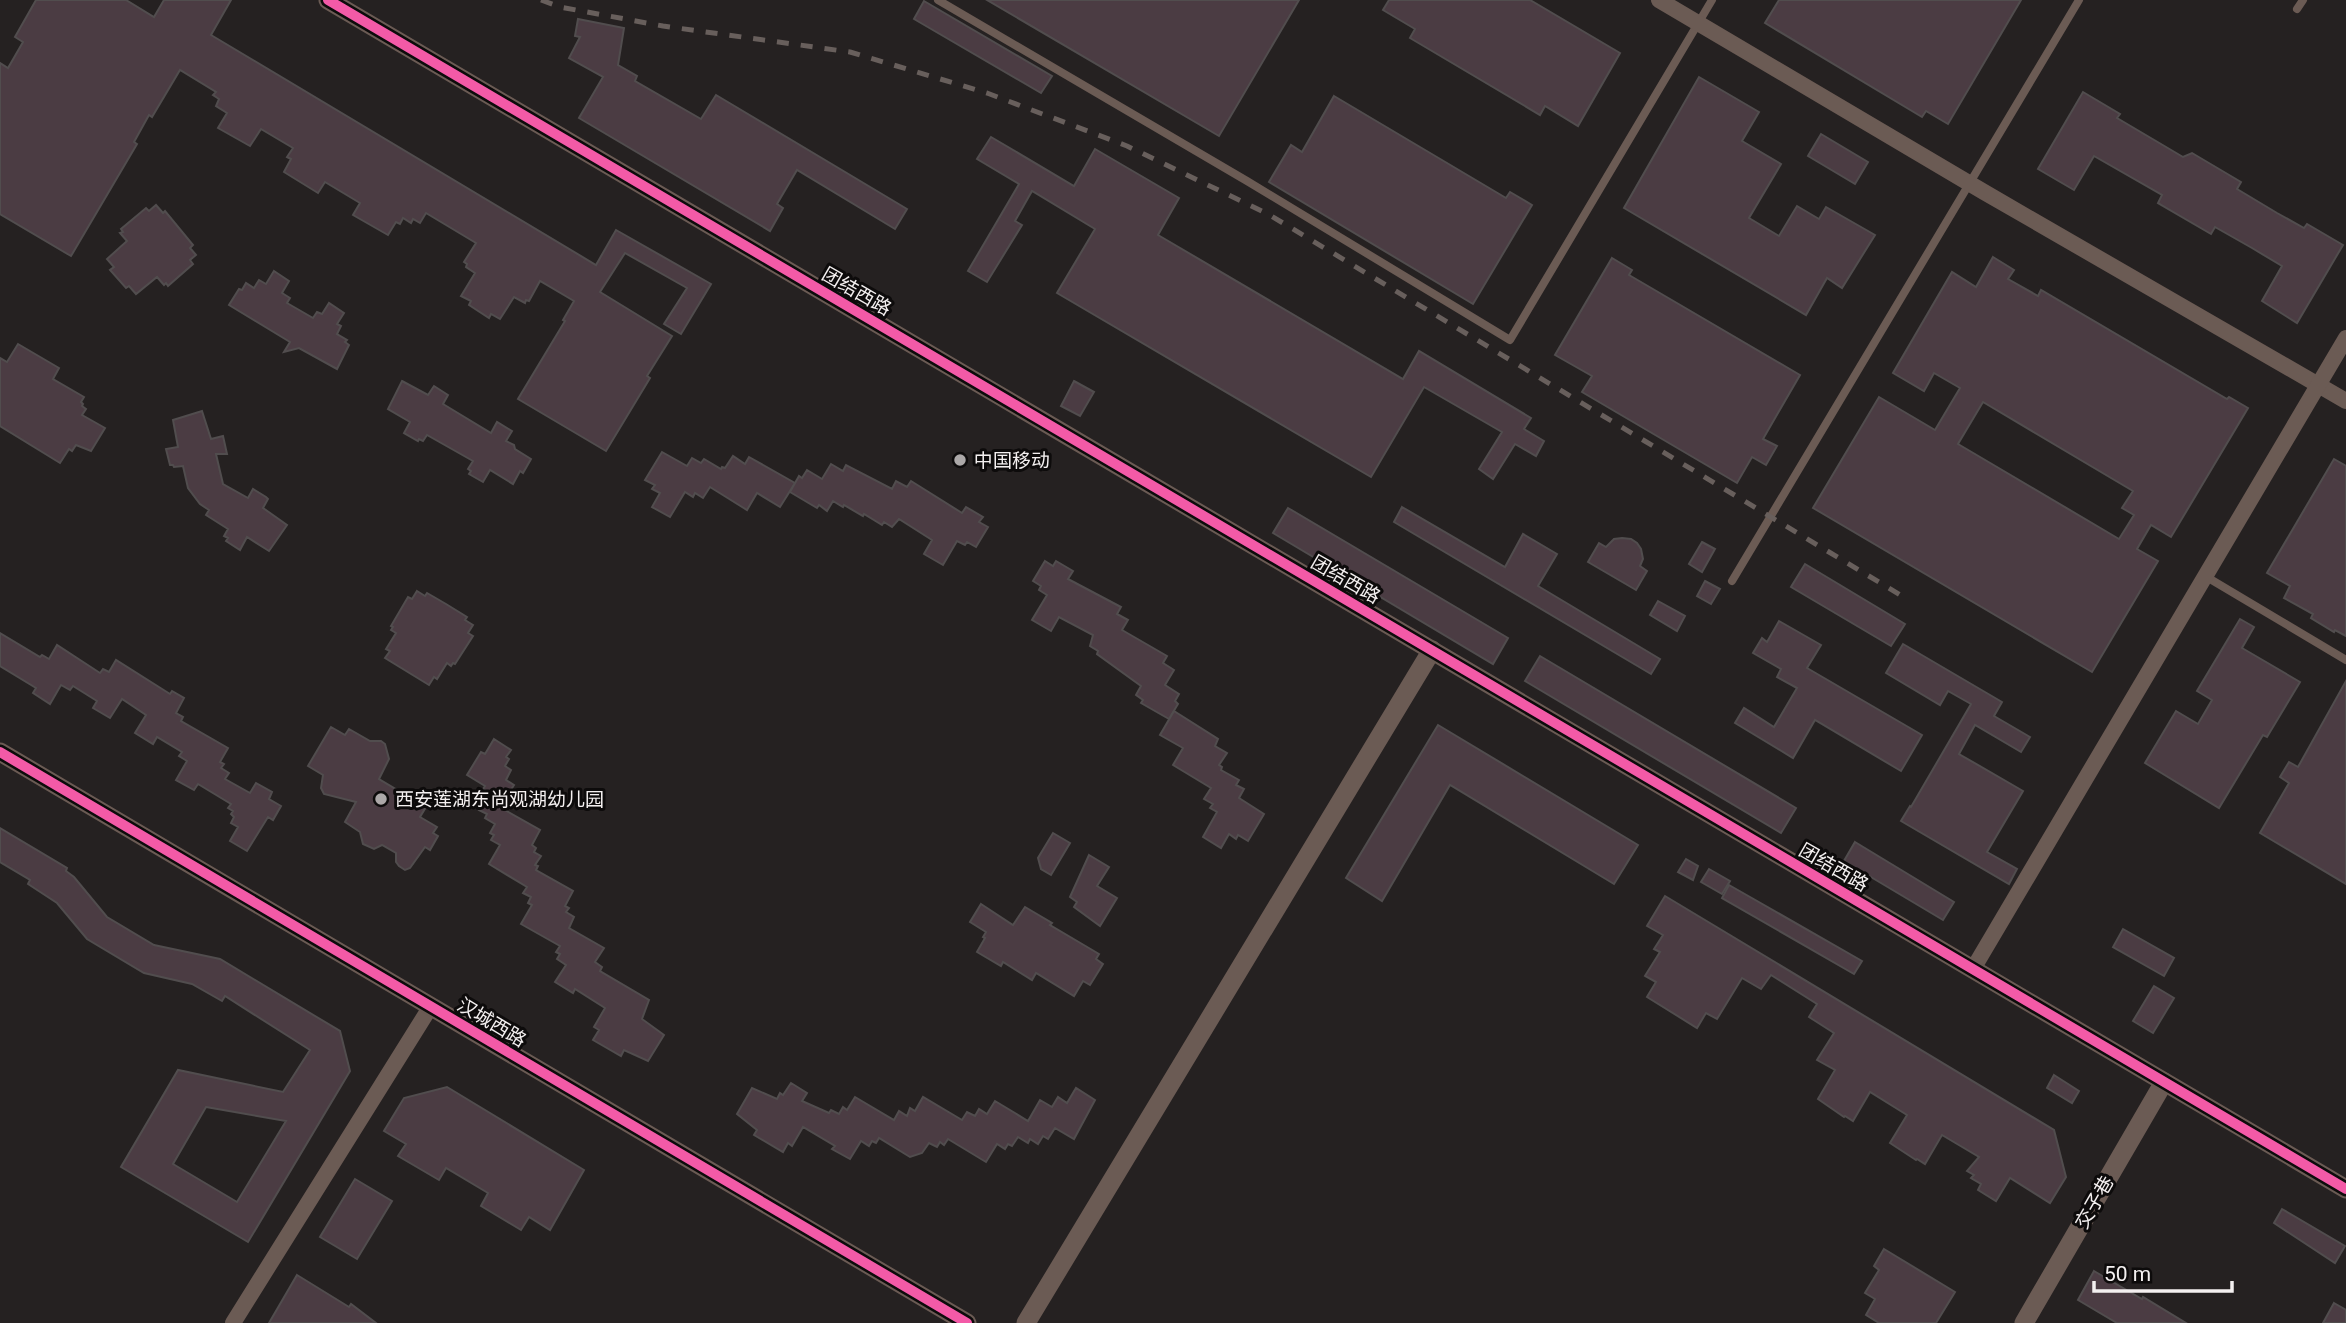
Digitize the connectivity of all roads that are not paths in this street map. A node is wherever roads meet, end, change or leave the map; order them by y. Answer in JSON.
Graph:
{"nodes":[{"id":1,"x":328,"y":0,"type":"edge"},
{"id":2,"x":939,"y":0,"type":"edge"},
{"id":3,"x":1659,"y":0,"type":"edge"},
{"id":4,"x":1712,"y":0,"type":"edge"},
{"id":5,"x":2079,"y":0,"type":"edge"},
{"id":6,"x":2303,"y":0,"type":"edge"},
{"id":7,"x":2297,"y":9,"type":"dead end"},
{"id":8,"x":1698,"y":23,"type":"junction"},
{"id":9,"x":1970,"y":183,"type":"junction"},
{"id":10,"x":2346,"y":338,"type":"edge"},
{"id":11,"x":2319,"y":384,"type":"junction"},
{"id":12,"x":2346,"y":401,"type":"edge"},
{"id":13,"x":2205,"y":576,"type":"junction"},
{"id":14,"x":1732,"y":581,"type":"dead end"},
{"id":15,"x":1432,"y":650,"type":"junction"},
{"id":16,"x":2346,"y":660,"type":"edge"},
{"id":17,"x":0,"y":752,"type":"edge"},
{"id":18,"x":1973,"y":969,"type":"junction"},
{"id":19,"x":431,"y":1006,"type":"junction"},
{"id":20,"x":2164,"y":1082,"type":"junction"},
{"id":21,"x":2346,"y":1189,"type":"edge"},
{"id":22,"x":233,"y":1323,"type":"edge"},
{"id":23,"x":967,"y":1323,"type":"edge"},
{"id":24,"x":1026,"y":1323,"type":"edge"},
{"id":25,"x":2024,"y":1323,"type":"edge"}],
"edges":[{"from":1,"to":15,"type":"street","name":"团结西路"},
{"from":2,"to":8,"type":"lane"},
{"from":3,"to":8,"type":"street"},
{"from":4,"to":8,"type":"lane"},
{"from":5,"to":9,"type":"lane"},
{"from":6,"to":7,"type":"lane"},
{"from":8,"to":9,"type":"street"},
{"from":9,"to":11,"type":"street"},
{"from":9,"to":14,"type":"lane"},
{"from":10,"to":11,"type":"street"},
{"from":11,"to":12,"type":"street"},
{"from":11,"to":13,"type":"street"},
{"from":13,"to":16,"type":"lane"},
{"from":13,"to":18,"type":"street"},
{"from":15,"to":18,"type":"street","name":"团结西路"},
{"from":15,"to":24,"type":"street"},
{"from":17,"to":19,"type":"street","name":"汉城西路"},
{"from":18,"to":20,"type":"street","name":"团结西路"},
{"from":19,"to":22,"type":"street"},
{"from":19,"to":23,"type":"street","name":"汉城西路"},
{"from":20,"to":21,"type":"street","name":"团结西路"},
{"from":20,"to":25,"type":"street","name":"交子巷"}]}
